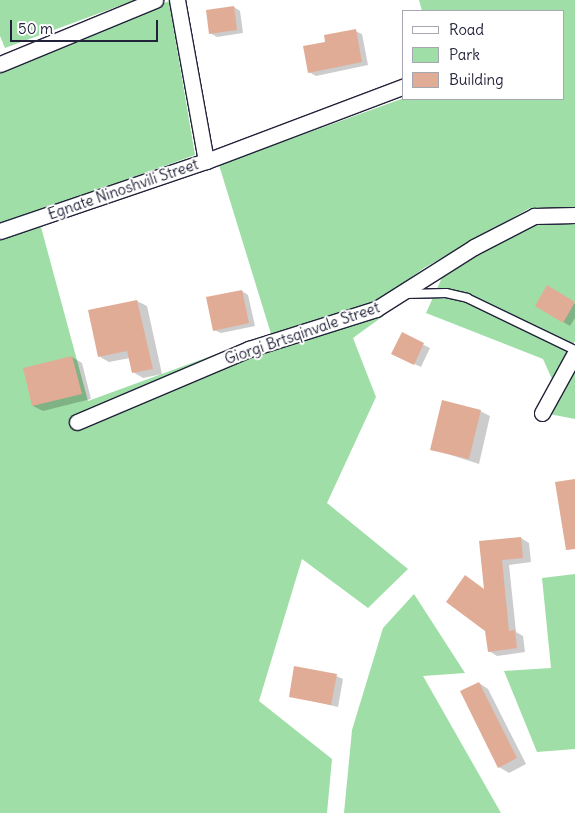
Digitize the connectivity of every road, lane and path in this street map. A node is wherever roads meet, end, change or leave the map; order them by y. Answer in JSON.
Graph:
{"nodes":[{"id":1,"x":155,"y":0,"type":"edge"},
{"id":2,"x":177,"y":0,"type":"edge"},
{"id":3,"x":0,"y":64,"type":"edge"},
{"id":4,"x":402,"y":87,"type":"edge"},
{"id":5,"x":206,"y":161,"type":"junction"},
{"id":6,"x":575,"y":215,"type":"edge"},
{"id":7,"x":0,"y":231,"type":"edge"},
{"id":8,"x":400,"y":294,"type":"junction"},
{"id":9,"x":575,"y":352,"type":"edge"},
{"id":10,"x":542,"y":413,"type":"dead end"},
{"id":11,"x":77,"y":422,"type":"dead end"}],
"edges":[{"from":1,"to":3,"type":"street"},
{"from":2,"to":5,"type":"street","name":"Egnate Ninoshvili Street"},
{"from":4,"to":5,"type":"street"},
{"from":5,"to":7,"type":"street","name":"Egnate Ninoshvili Street"},
{"from":6,"to":8,"type":"street","name":"Giorgi Brtsqinvale Street"},
{"from":8,"to":9,"type":"lane"},
{"from":8,"to":11,"type":"street","name":"Giorgi Brtsqinvale Street"},
{"from":9,"to":10,"type":"street"}]}
